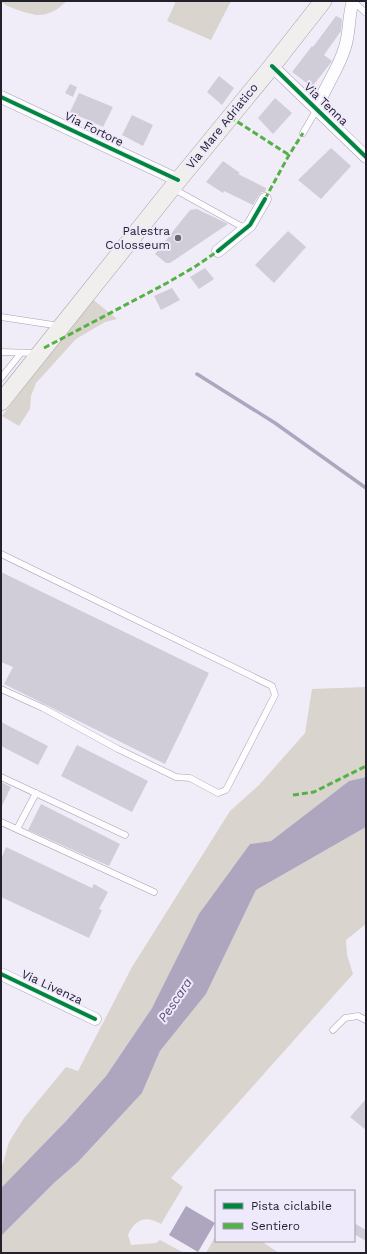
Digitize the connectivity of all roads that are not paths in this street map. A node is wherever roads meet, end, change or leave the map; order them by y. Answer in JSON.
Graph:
{"nodes":[{"id":1,"x":323,"y":1,"type":"edge"},
{"id":2,"x":353,"y":1,"type":"edge"},
{"id":3,"x":366,"y":13,"type":"edge"},
{"id":4,"x":272,"y":66,"type":"junction"},
{"id":5,"x":1,"y":97,"type":"edge"},
{"id":6,"x":317,"y":109,"type":"junction"},
{"id":7,"x":303,"y":133,"type":"dead end"},
{"id":8,"x":366,"y":156,"type":"edge"},
{"id":9,"x":175,"y":184,"type":"junction"},
{"id":10,"x":265,"y":199,"type":"dead end"},
{"id":11,"x":246,"y":228,"type":"junction"},
{"id":12,"x":218,"y":251,"type":"dead end"},
{"id":13,"x":1,"y":317,"type":"edge"},
{"id":14,"x":62,"y":326,"type":"junction"},
{"id":15,"x":2,"y":353,"type":"edge"},
{"id":16,"x":21,"y":353,"type":"junction"},
{"id":17,"x":40,"y":354,"type":"junction"},
{"id":18,"x":1,"y":378,"type":"edge"},
{"id":19,"x":1,"y":402,"type":"edge"},
{"id":20,"x":1,"y":554,"type":"edge"},
{"id":21,"x":1,"y":689,"type":"edge"},
{"id":22,"x":1,"y":777,"type":"edge"},
{"id":23,"x":36,"y":793,"type":"junction"},
{"id":24,"x":1,"y":822,"type":"edge"},
{"id":25,"x":17,"y":829,"type":"junction"},
{"id":26,"x":125,"y":836,"type":"dead end"},
{"id":27,"x":154,"y":892,"type":"dead end"},
{"id":28,"x":1,"y":974,"type":"edge"},
{"id":29,"x":95,"y":1019,"type":"dead end"},
{"id":30,"x":366,"y":1020,"type":"edge"},
{"id":31,"x":333,"y":1030,"type":"dead end"}],
"edges":[{"from":1,"to":4,"type":"main road","name":"Via Mare Adriatico"},
{"from":2,"to":3,"type":"lane"},
{"from":2,"to":6,"type":"street"},
{"from":4,"to":6,"type":"street","name":"Via Tenna"},
{"from":4,"to":9,"type":"main road","name":"Via Mare Adriatico"},
{"from":5,"to":9,"type":"street","name":"Via Fortore"},
{"from":6,"to":7,"type":"lane"},
{"from":6,"to":8,"type":"street","name":"Via Tenna"},
{"from":9,"to":11,"type":"lane"},
{"from":9,"to":14,"type":"main road","name":"Via Mare Adriatico"},
{"from":10,"to":11,"type":"street"},
{"from":11,"to":12,"type":"street"},
{"from":13,"to":14,"type":"lane"},
{"from":14,"to":17,"type":"main road","name":"Via Mare Adriatico"},
{"from":15,"to":16,"type":"lane"},
{"from":16,"to":17,"type":"lane"},
{"from":16,"to":18,"type":"lane"},
{"from":17,"to":19,"type":"main road","name":"Via Mare Adriatico"},
{"from":20,"to":21,"type":"lane"},
{"from":22,"to":23,"type":"lane"},
{"from":23,"to":25,"type":"lane"},
{"from":23,"to":26,"type":"lane"},
{"from":24,"to":25,"type":"lane"},
{"from":25,"to":27,"type":"lane"},
{"from":28,"to":29,"type":"street","name":"Via Livenza"},
{"from":30,"to":31,"type":"lane"}]}
